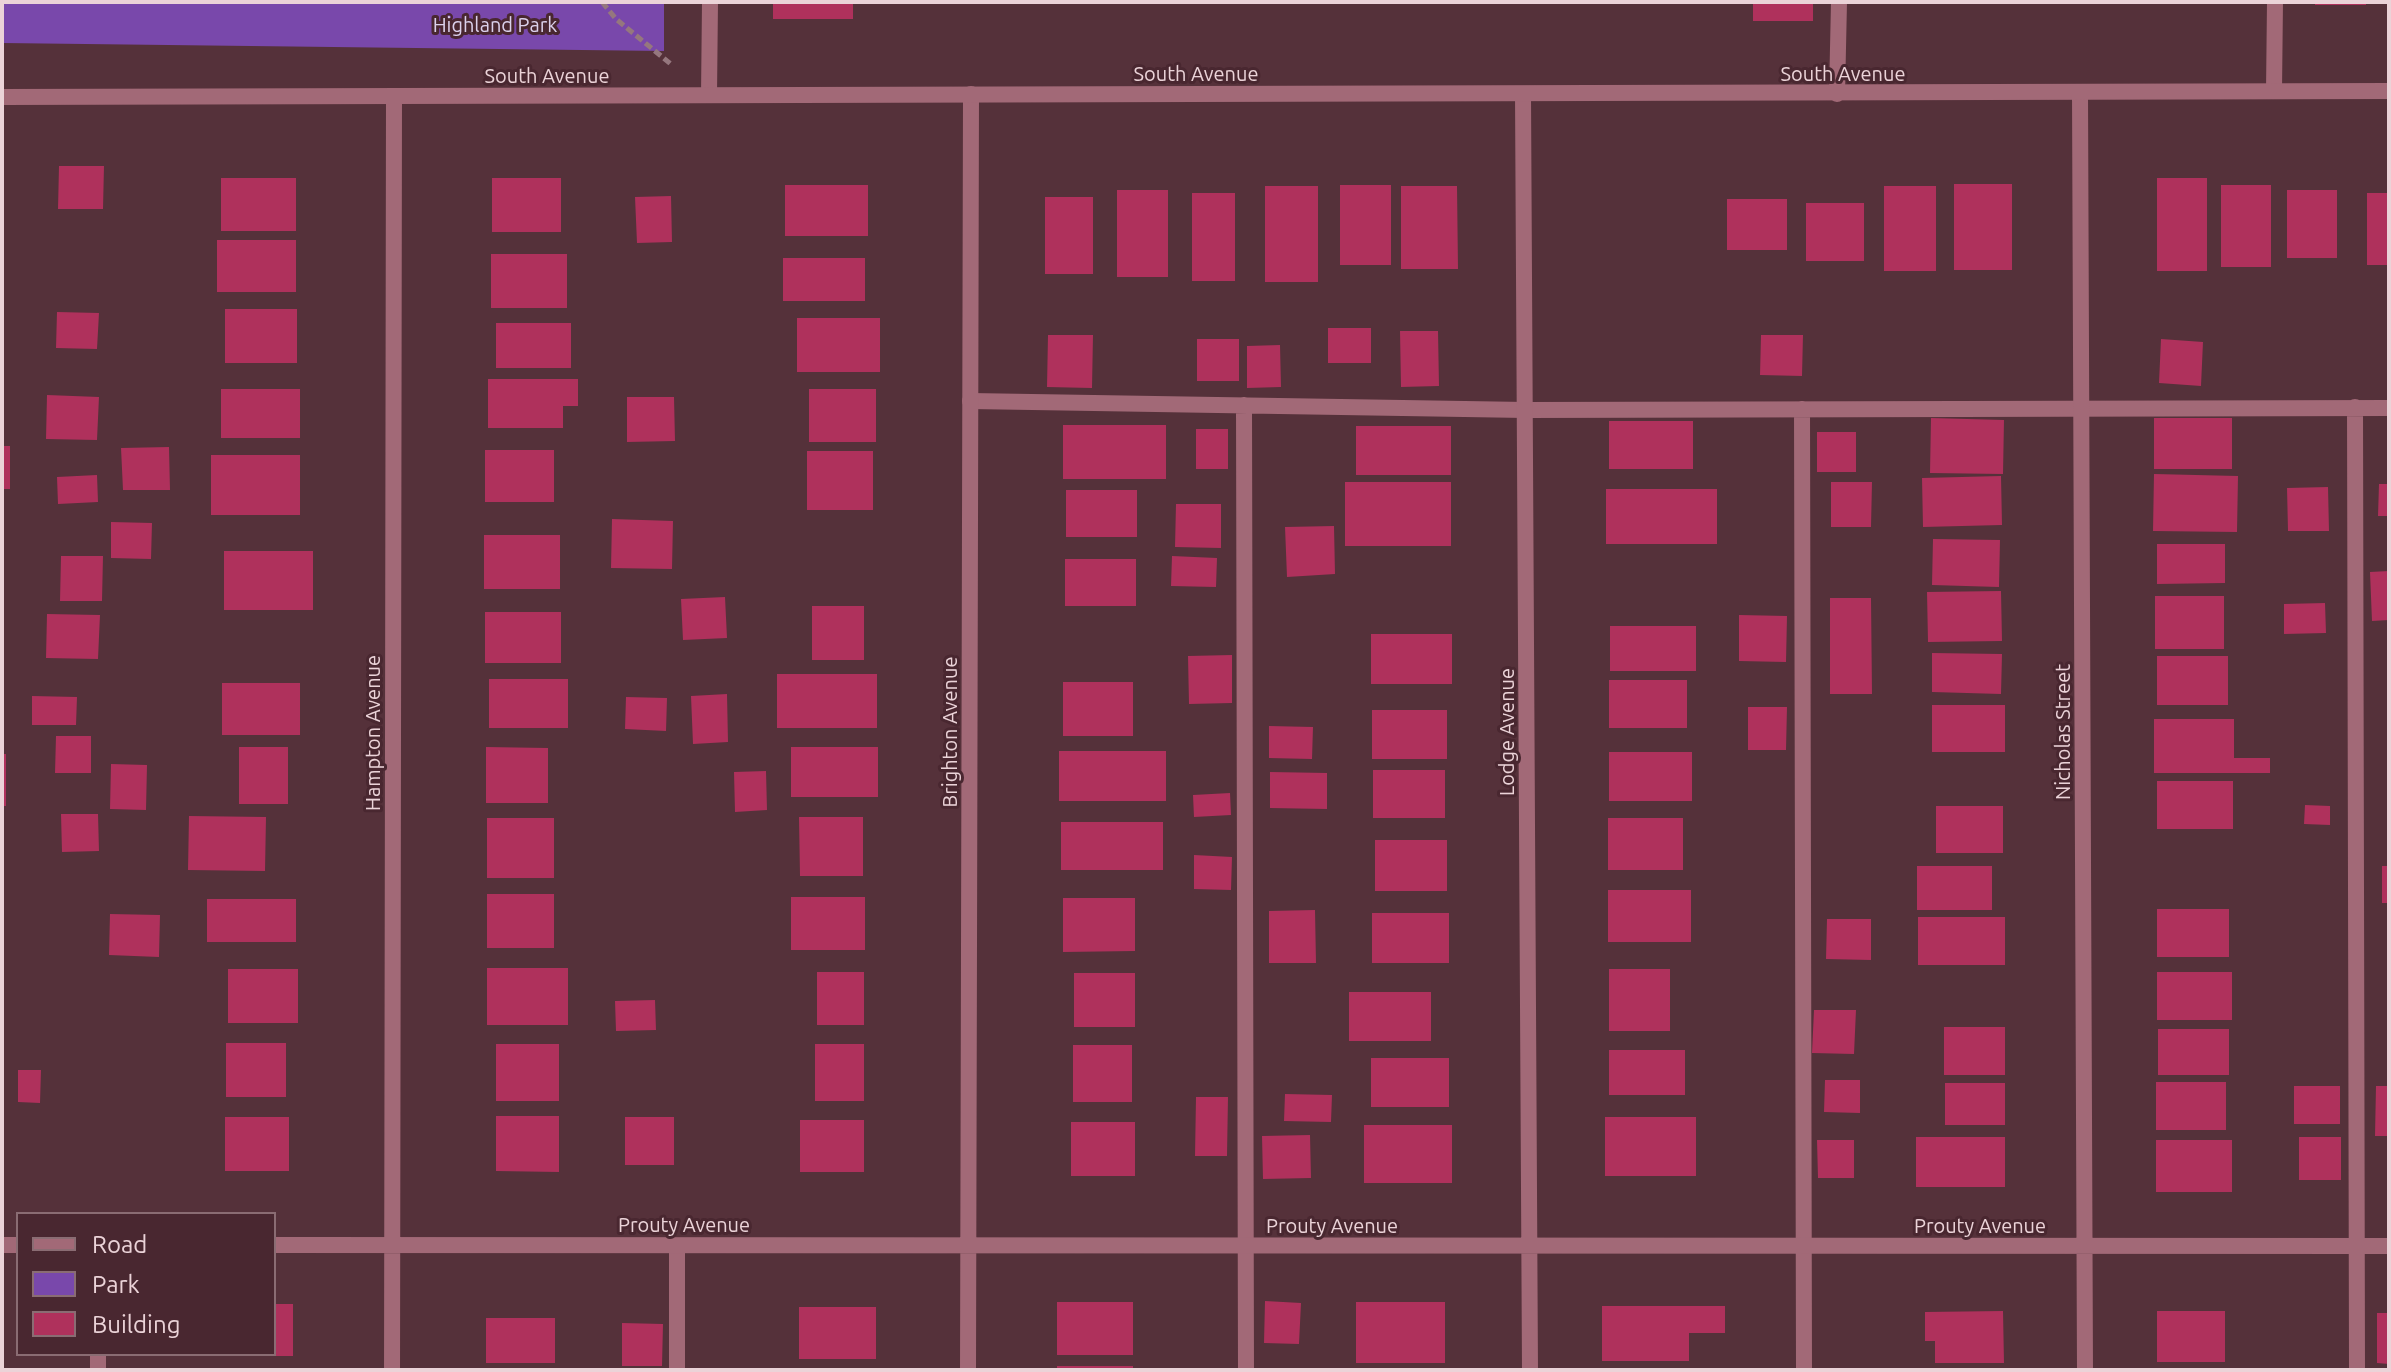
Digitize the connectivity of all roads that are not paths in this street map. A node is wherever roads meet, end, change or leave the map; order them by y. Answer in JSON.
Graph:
{"nodes":[{"id":1,"x":710,"y":2,"type":"edge"},
{"id":2,"x":1839,"y":2,"type":"edge"},
{"id":3,"x":2275,"y":2,"type":"edge"},
{"id":4,"x":2274,"y":91,"type":"junction"},
{"id":5,"x":2389,"y":91,"type":"edge"},
{"id":6,"x":2080,"y":93,"type":"junction"},
{"id":7,"x":971,"y":94,"type":"junction"},
{"id":8,"x":1523,"y":94,"type":"junction"},
{"id":9,"x":1837,"y":94,"type":"junction"},
{"id":10,"x":709,"y":95,"type":"junction"},
{"id":11,"x":394,"y":96,"type":"junction"},
{"id":12,"x":2,"y":97,"type":"edge"},
{"id":13,"x":970,"y":401,"type":"junction"},
{"id":14,"x":1244,"y":405,"type":"junction"},
{"id":15,"x":2081,"y":407,"type":"junction"},
{"id":16,"x":2355,"y":407,"type":"junction"},
{"id":17,"x":2389,"y":408,"type":"edge"},
{"id":18,"x":1802,"y":409,"type":"junction"},
{"id":19,"x":1526,"y":410,"type":"junction"},
{"id":20,"x":276,"y":1245,"type":"edge"},
{"id":21,"x":392,"y":1245,"type":"junction"},
{"id":22,"x":677,"y":1246,"type":"junction"},
{"id":23,"x":968,"y":1246,"type":"junction"},
{"id":24,"x":1246,"y":1246,"type":"junction"},
{"id":25,"x":1531,"y":1246,"type":"junction"},
{"id":26,"x":1804,"y":1246,"type":"junction"},
{"id":27,"x":2085,"y":1246,"type":"junction"},
{"id":28,"x":2357,"y":1246,"type":"junction"},
{"id":29,"x":2389,"y":1246,"type":"edge"},
{"id":30,"x":392,"y":1370,"type":"edge"},
{"id":31,"x":677,"y":1370,"type":"edge"},
{"id":32,"x":968,"y":1370,"type":"edge"},
{"id":33,"x":1246,"y":1370,"type":"edge"},
{"id":34,"x":1530,"y":1370,"type":"edge"},
{"id":35,"x":1804,"y":1370,"type":"edge"},
{"id":36,"x":2085,"y":1370,"type":"edge"},
{"id":37,"x":2357,"y":1370,"type":"edge"}],
"edges":[{"from":1,"to":10,"type":"street"},
{"from":2,"to":9,"type":"street"},
{"from":3,"to":4,"type":"street"},
{"from":4,"to":5,"type":"street","name":"South Avenue"},
{"from":4,"to":6,"type":"street","name":"South Avenue"},
{"from":6,"to":9,"type":"street","name":"South Avenue"},
{"from":6,"to":15,"type":"street","name":"Nicholas Street"},
{"from":7,"to":8,"type":"street","name":"South Avenue"},
{"from":7,"to":10,"type":"street","name":"South Avenue"},
{"from":7,"to":13,"type":"street","name":"Brighton Avenue"},
{"from":8,"to":9,"type":"street","name":"South Avenue"},
{"from":8,"to":19,"type":"street","name":"Lodge Avenue"},
{"from":10,"to":11,"type":"street","name":"South Avenue"},
{"from":11,"to":12,"type":"street","name":"South Avenue"},
{"from":11,"to":21,"type":"street","name":"Hampton Avenue"},
{"from":13,"to":14,"type":"street"},
{"from":13,"to":23,"type":"street","name":"Brighton Avenue"},
{"from":14,"to":19,"type":"street"},
{"from":14,"to":24,"type":"street"},
{"from":15,"to":16,"type":"street"},
{"from":15,"to":18,"type":"street"},
{"from":15,"to":27,"type":"street","name":"Nicholas Street"},
{"from":16,"to":17,"type":"street"},
{"from":16,"to":28,"type":"street"},
{"from":18,"to":19,"type":"street"},
{"from":18,"to":26,"type":"street"},
{"from":19,"to":25,"type":"street","name":"Lodge Avenue"},
{"from":20,"to":21,"type":"street","name":"Prouty Avenue"},
{"from":21,"to":22,"type":"street","name":"Prouty Avenue"},
{"from":21,"to":30,"type":"street","name":"Hampton Avenue"},
{"from":22,"to":23,"type":"street","name":"Prouty Avenue"},
{"from":22,"to":31,"type":"street"},
{"from":23,"to":24,"type":"street","name":"Prouty Avenue"},
{"from":23,"to":32,"type":"street","name":"Brighton Avenue"},
{"from":24,"to":25,"type":"street","name":"Prouty Avenue"},
{"from":24,"to":33,"type":"street"},
{"from":25,"to":26,"type":"street","name":"Prouty Avenue"},
{"from":25,"to":34,"type":"street","name":"Lodge Avenue"},
{"from":26,"to":27,"type":"street","name":"Prouty Avenue"},
{"from":26,"to":35,"type":"street"},
{"from":27,"to":28,"type":"street","name":"Prouty Avenue"},
{"from":27,"to":36,"type":"street","name":"Nicholas Street"},
{"from":28,"to":29,"type":"street","name":"Prouty Avenue"},
{"from":28,"to":37,"type":"street"}]}
